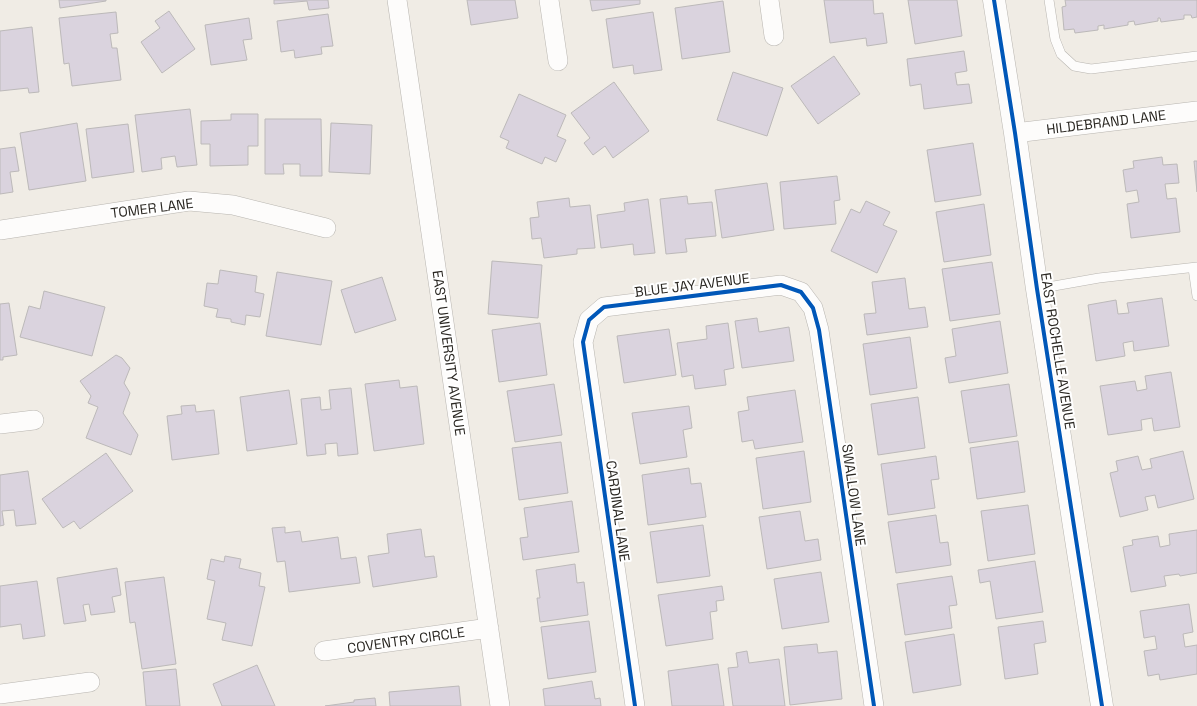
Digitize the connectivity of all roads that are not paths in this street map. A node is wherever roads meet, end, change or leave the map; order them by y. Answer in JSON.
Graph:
{"nodes":[{"id":1,"x":397,"y":0,"type":"edge"},
{"id":2,"x":549,"y":0,"type":"edge"},
{"id":3,"x":769,"y":0,"type":"edge"},
{"id":4,"x":994,"y":0,"type":"edge"},
{"id":5,"x":1049,"y":0,"type":"edge"},
{"id":6,"x":774,"y":36,"type":"dead end"},
{"id":7,"x":1197,"y":56,"type":"edge"},
{"id":8,"x":558,"y":61,"type":"dead end"},
{"id":9,"x":1197,"y":111,"type":"edge"},
{"id":10,"x":1015,"y":133,"type":"junction"},
{"id":11,"x":326,"y":228,"type":"dead end"},
{"id":12,"x":0,"y":230,"type":"edge"},
{"id":13,"x":1195,"y":268,"type":"edge"},
{"id":14,"x":1037,"y":289,"type":"junction"},
{"id":15,"x":801,"y":292,"type":"joint"},
{"id":16,"x":1197,"y":296,"type":"edge"},
{"id":17,"x":588,"y":320,"type":"joint"},
{"id":18,"x":34,"y":420,"type":"dead end"},
{"id":19,"x":0,"y":424,"type":"edge"},
{"id":20,"x":489,"y":628,"type":"junction"},
{"id":21,"x":324,"y":651,"type":"dead end"},
{"id":22,"x":90,"y":682,"type":"dead end"},
{"id":23,"x":0,"y":694,"type":"edge"},
{"id":24,"x":500,"y":706,"type":"edge"},
{"id":25,"x":635,"y":706,"type":"edge"},
{"id":26,"x":874,"y":706,"type":"edge"},
{"id":27,"x":1102,"y":706,"type":"edge"}],
"edges":[{"from":1,"to":20,"type":"street","name":"EAST UNIVERSITY AVENUE"},
{"from":2,"to":8,"type":"street"},
{"from":3,"to":6,"type":"street"},
{"from":4,"to":10,"type":"street","name":"EAST ROCHELLE AVENUE"},
{"from":5,"to":7,"type":"lane"},
{"from":9,"to":10,"type":"street","name":"HILDEBRAND LANE"},
{"from":10,"to":14,"type":"street","name":"EAST ROCHELLE AVENUE"},
{"from":11,"to":12,"type":"street","name":"TOMER LANE"},
{"from":13,"to":14,"type":"lane"},
{"from":13,"to":16,"type":"lane"},
{"from":14,"to":27,"type":"street","name":"EAST ROCHELLE AVENUE"},
{"from":15,"to":17,"type":"street","name":"BLUE JAY AVENUE"},
{"from":15,"to":26,"type":"street","name":"SWALLOW LANE"},
{"from":17,"to":25,"type":"street","name":"CARDINAL LANE"},
{"from":18,"to":19,"type":"street"},
{"from":20,"to":21,"type":"street","name":"COVENTRY CIRCLE"},
{"from":20,"to":24,"type":"street","name":"EAST UNIVERSITY AVENUE"},
{"from":22,"to":23,"type":"street"}]}
